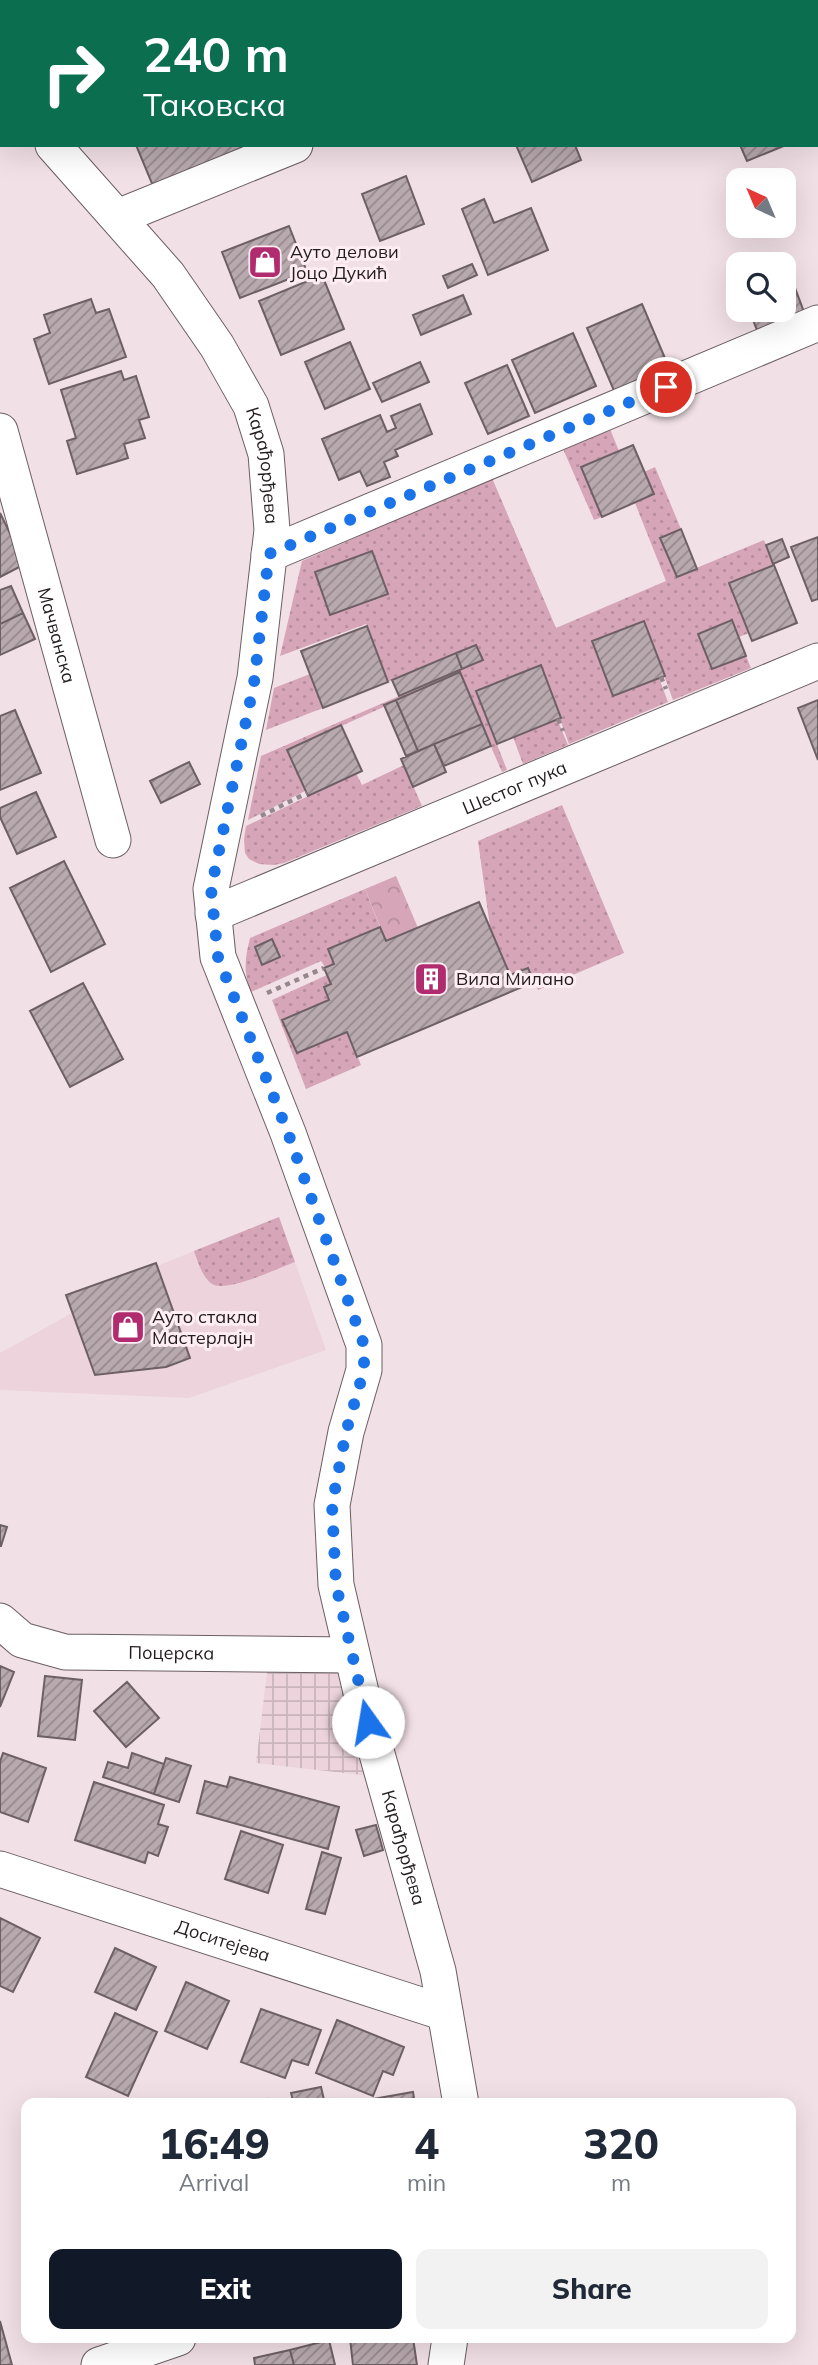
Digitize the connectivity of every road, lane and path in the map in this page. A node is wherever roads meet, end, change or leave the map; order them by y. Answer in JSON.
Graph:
{"nodes":[{"id":1,"x":55,"y":147,"type":"edge"},
{"id":2,"x":290,"y":147,"type":"edge"},
{"id":3,"x":118,"y":217,"type":"junction"},
{"id":4,"x":818,"y":323,"type":"edge"},
{"id":5,"x":0,"y":431,"type":"edge"},
{"id":6,"x":269,"y":554,"type":"junction"},
{"id":7,"x":818,"y":661,"type":"edge"},
{"id":8,"x":307,"y":793,"type":"dead end"},
{"id":9,"x":259,"y":817,"type":"dead end"},
{"id":10,"x":113,"y":840,"type":"dead end"},
{"id":11,"x":213,"y":914,"type":"junction"},
{"id":12,"x":324,"y":968,"type":"dead end"},
{"id":13,"x":265,"y":994,"type":"dead end"},
{"id":14,"x":0,"y":1621,"type":"edge"},
{"id":15,"x":352,"y":1654,"type":"junction"},
{"id":16,"x":0,"y":1869,"type":"edge"},
{"id":17,"x":445,"y":2013,"type":"junction"},
{"id":18,"x":460,"y":2098,"type":"edge"},
{"id":19,"x":163,"y":2343,"type":"edge"},
{"id":20,"x":449,"y":2343,"type":"edge"},
{"id":21,"x":99,"y":2365,"type":"edge"},
{"id":22,"x":446,"y":2365,"type":"edge"}],
"edges":[{"from":1,"to":3,"type":"street","name":"Карађорђева"},
{"from":2,"to":3,"type":"street"},
{"from":3,"to":6,"type":"street","name":"Карађорђева"},
{"from":4,"to":6,"type":"street"},
{"from":5,"to":10,"type":"street","name":"Мачванска"},
{"from":6,"to":11,"type":"street","name":"Карађорђева"},
{"from":7,"to":11,"type":"street","name":"Шестог пука"},
{"from":8,"to":9,"type":"path"},
{"from":11,"to":15,"type":"street","name":"Карађорђева"},
{"from":12,"to":13,"type":"path"},
{"from":14,"to":15,"type":"street","name":"Поцерска"},
{"from":15,"to":17,"type":"street","name":"Карађорђева"},
{"from":16,"to":17,"type":"street","name":"Доситејева"},
{"from":17,"to":18,"type":"street","name":"Карађорђева"},
{"from":19,"to":21,"type":"street"},
{"from":20,"to":22,"type":"street"}]}
